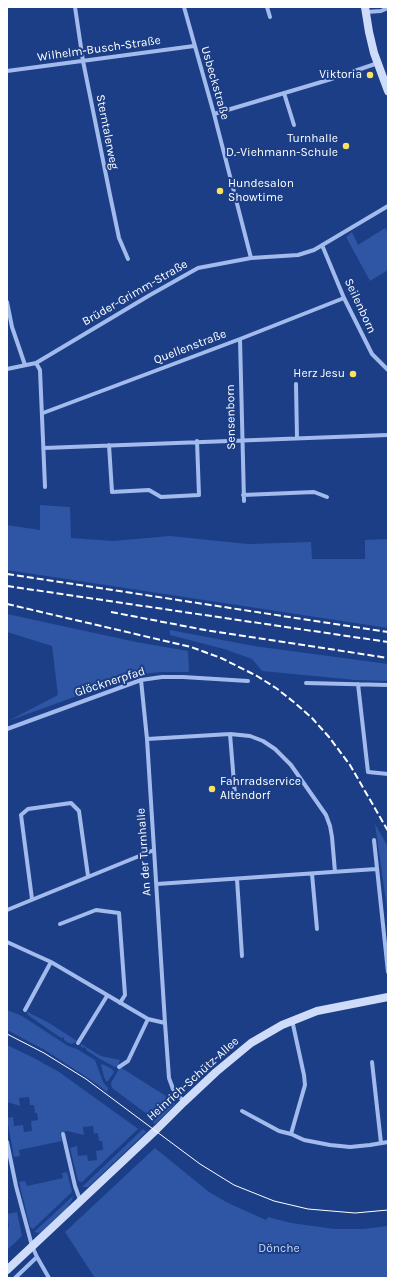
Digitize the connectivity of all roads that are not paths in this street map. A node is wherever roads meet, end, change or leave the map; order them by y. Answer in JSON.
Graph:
{"nodes":[{"id":1,"x":75,"y":7,"type":"edge"},
{"id":2,"x":184,"y":7,"type":"edge"},
{"id":3,"x":267,"y":7,"type":"edge"},
{"id":4,"x":388,"y":8,"type":"edge"},
{"id":5,"x":365,"y":10,"type":"edge"},
{"id":6,"x":270,"y":17,"type":"dead end"},
{"id":7,"x":194,"y":46,"type":"junction"},
{"id":8,"x":82,"y":61,"type":"junction"},
{"id":9,"x":378,"y":63,"type":"junction"},
{"id":10,"x":384,"y":70,"type":"edge"},
{"id":11,"x":7,"y":71,"type":"edge"},
{"id":12,"x":388,"y":90,"type":"edge"},
{"id":13,"x":284,"y":93,"type":"junction"},
{"id":14,"x":214,"y":114,"type":"junction"},
{"id":15,"x":294,"y":125,"type":"dead end"},
{"id":16,"x":388,"y":206,"type":"edge"},
{"id":17,"x":322,"y":245,"type":"junction"},
{"id":18,"x":251,"y":258,"type":"junction"},
{"id":19,"x":128,"y":259,"type":"dead end"},
{"id":20,"x":344,"y":298,"type":"junction"},
{"id":21,"x":7,"y":302,"type":"edge"},
{"id":22,"x":240,"y":339,"type":"junction"},
{"id":23,"x":36,"y":363,"type":"junction"},
{"id":24,"x":25,"y":365,"type":"junction"},
{"id":25,"x":7,"y":369,"type":"edge"},
{"id":26,"x":388,"y":370,"type":"edge"},
{"id":27,"x":296,"y":384,"type":"dead end"},
{"id":28,"x":43,"y":413,"type":"junction"},
{"id":29,"x":388,"y":435,"type":"edge"},
{"id":30,"x":297,"y":438,"type":"junction"},
{"id":31,"x":242,"y":440,"type":"junction"},
{"id":32,"x":197,"y":441,"type":"junction"},
{"id":33,"x":109,"y":445,"type":"junction"},
{"id":34,"x":44,"y":448,"type":"junction"},
{"id":35,"x":45,"y":487,"type":"dead end"},
{"id":36,"x":243,"y":495,"type":"junction"},
{"id":37,"x":327,"y":497,"type":"dead end"},
{"id":38,"x":244,"y":501,"type":"dead end"},
{"id":39,"x":141,"y":680,"type":"junction"},
{"id":40,"x":248,"y":681,"type":"dead end"},
{"id":41,"x":306,"y":683,"type":"dead end"},
{"id":42,"x":358,"y":684,"type":"junction"},
{"id":43,"x":388,"y":685,"type":"edge"},
{"id":44,"x":7,"y":729,"type":"edge"},
{"id":45,"x":230,"y":734,"type":"junction"},
{"id":46,"x":147,"y":740,"type":"junction"},
{"id":47,"x":388,"y":774,"type":"edge"},
{"id":48,"x":235,"y":795,"type":"dead end"},
{"id":49,"x":374,"y":840,"type":"dead end"},
{"id":50,"x":154,"y":850,"type":"junction"},
{"id":51,"x":376,"y":869,"type":"junction"},
{"id":52,"x":335,"y":872,"type":"junction"},
{"id":53,"x":312,"y":874,"type":"junction"},
{"id":54,"x":88,"y":876,"type":"junction"},
{"id":55,"x":237,"y":879,"type":"junction"},
{"id":56,"x":157,"y":884,"type":"junction"},
{"id":57,"x":32,"y":899,"type":"junction"},
{"id":58,"x":7,"y":910,"type":"edge"},
{"id":59,"x":60,"y":924,"type":"dead end"},
{"id":60,"x":316,"y":929,"type":"dead end"},
{"id":61,"x":7,"y":942,"type":"edge"},
{"id":62,"x":242,"y":956,"type":"dead end"},
{"id":63,"x":51,"y":962,"type":"junction"},
{"id":64,"x":388,"y":972,"type":"edge"},
{"id":65,"x":107,"y":996,"type":"junction"},
{"id":66,"x":388,"y":997,"type":"edge"},
{"id":67,"x":120,"y":1003,"type":"junction"},
{"id":68,"x":25,"y":1010,"type":"dead end"},
{"id":69,"x":148,"y":1019,"type":"junction"},
{"id":70,"x":292,"y":1020,"type":"junction"},
{"id":71,"x":165,"y":1024,"type":"junction"},
{"id":72,"x":78,"y":1043,"type":"dead end"},
{"id":73,"x":372,"y":1062,"type":"dead end"},
{"id":74,"x":119,"y":1067,"type":"dead end"},
{"id":75,"x":184,"y":1102,"type":"junction"},
{"id":76,"x":242,"y":1111,"type":"dead end"},
{"id":77,"x":63,"y":1134,"type":"dead end"},
{"id":78,"x":291,"y":1134,"type":"junction"},
{"id":79,"x":7,"y":1142,"type":"edge"},
{"id":80,"x":388,"y":1142,"type":"edge"},
{"id":81,"x":381,"y":1143,"type":"junction"},
{"id":82,"x":80,"y":1201,"type":"junction"},
{"id":83,"x":32,"y":1246,"type":"junction"},
{"id":84,"x":37,"y":1257,"type":"junction"},
{"id":85,"x":7,"y":1270,"type":"edge"},
{"id":86,"x":15,"y":1278,"type":"edge"},
{"id":87,"x":49,"y":1278,"type":"edge"}],
"edges":[{"from":1,"to":8,"type":"street","name":"Sterntalerweg"},
{"from":2,"to":7,"type":"street","name":"Usbeckstraße"},
{"from":3,"to":6,"type":"street"},
{"from":4,"to":5,"type":"street"},
{"from":5,"to":9,"type":"main road"},
{"from":7,"to":8,"type":"street","name":"Wilhelm-Busch-Straße"},
{"from":7,"to":14,"type":"street","name":"Usbeckstraße"},
{"from":8,"to":11,"type":"street","name":"Wilhelm-Busch-Straße"},
{"from":8,"to":19,"type":"street","name":"Sterntalerweg"},
{"from":9,"to":10,"type":"main road"},
{"from":9,"to":13,"type":"street"},
{"from":10,"to":12,"type":"main road"},
{"from":13,"to":14,"type":"street"},
{"from":13,"to":15,"type":"street"},
{"from":14,"to":18,"type":"street","name":"Usbeckstraße"},
{"from":16,"to":17,"type":"street","name":"Brüder-Grimm-Straße"},
{"from":17,"to":18,"type":"street","name":"Brüder-Grimm-Straße"},
{"from":17,"to":20,"type":"street","name":"Seilenborn"},
{"from":18,"to":23,"type":"street","name":"Brüder-Grimm-Straße"},
{"from":20,"to":22,"type":"street","name":"Quellenstraße"},
{"from":20,"to":26,"type":"street","name":"Seilenborn"},
{"from":21,"to":24,"type":"street"},
{"from":22,"to":28,"type":"street","name":"Quellenstraße"},
{"from":22,"to":31,"type":"street","name":"Sensenborn"},
{"from":23,"to":24,"type":"street","name":"Brüder-Grimm-Straße"},
{"from":23,"to":28,"type":"street"},
{"from":24,"to":25,"type":"street","name":"Brüder-Grimm-Straße"},
{"from":27,"to":30,"type":"street"},
{"from":28,"to":34,"type":"street"},
{"from":29,"to":30,"type":"street"},
{"from":30,"to":31,"type":"street"},
{"from":31,"to":32,"type":"street"},
{"from":31,"to":36,"type":"street","name":"Sensenborn"},
{"from":32,"to":33,"type":"street"},
{"from":32,"to":33,"type":"street"},
{"from":33,"to":34,"type":"street"},
{"from":34,"to":35,"type":"street"},
{"from":36,"to":37,"type":"street"},
{"from":36,"to":38,"type":"street","name":"Sensenborn"},
{"from":39,"to":40,"type":"street","name":"Glöcknerpfad"},
{"from":39,"to":44,"type":"street","name":"Glöcknerpfad"},
{"from":39,"to":46,"type":"street","name":"An der Turnhalle"},
{"from":41,"to":42,"type":"street"},
{"from":42,"to":43,"type":"street"},
{"from":42,"to":47,"type":"street"},
{"from":45,"to":46,"type":"street"},
{"from":45,"to":48,"type":"street"},
{"from":45,"to":52,"type":"street"},
{"from":46,"to":50,"type":"street","name":"An der Turnhalle"},
{"from":49,"to":51,"type":"street"},
{"from":50,"to":54,"type":"street"},
{"from":50,"to":56,"type":"street","name":"An der Turnhalle"},
{"from":51,"to":52,"type":"street"},
{"from":51,"to":64,"type":"street"},
{"from":52,"to":53,"type":"street"},
{"from":53,"to":55,"type":"street"},
{"from":53,"to":60,"type":"street"},
{"from":54,"to":57,"type":"street"},
{"from":54,"to":57,"type":"street"},
{"from":55,"to":56,"type":"street"},
{"from":55,"to":62,"type":"street"},
{"from":56,"to":71,"type":"street","name":"An der Turnhalle"},
{"from":57,"to":58,"type":"street"},
{"from":59,"to":67,"type":"street"},
{"from":61,"to":63,"type":"street"},
{"from":63,"to":65,"type":"street"},
{"from":63,"to":68,"type":"street"},
{"from":65,"to":67,"type":"street"},
{"from":65,"to":72,"type":"street"},
{"from":66,"to":70,"type":"main road","name":"Heinrich-Schütz-Allee"},
{"from":67,"to":69,"type":"street"},
{"from":69,"to":71,"type":"street"},
{"from":69,"to":74,"type":"street"},
{"from":70,"to":75,"type":"main road","name":"Heinrich-Schütz-Allee"},
{"from":70,"to":78,"type":"street"},
{"from":71,"to":75,"type":"street","name":"An der Turnhalle"},
{"from":73,"to":81,"type":"street"},
{"from":75,"to":82,"type":"main road","name":"Heinrich-Schütz-Allee"},
{"from":76,"to":78,"type":"street"},
{"from":77,"to":82,"type":"street"},
{"from":78,"to":81,"type":"street"},
{"from":79,"to":83,"type":"street"},
{"from":80,"to":81,"type":"street"},
{"from":82,"to":83,"type":"main road","name":"Heinrich-Schütz-Allee"},
{"from":83,"to":84,"type":"street"},
{"from":83,"to":85,"type":"main road","name":"Heinrich-Schütz-Allee"},
{"from":84,"to":86,"type":"street"},
{"from":84,"to":87,"type":"street"}]}
